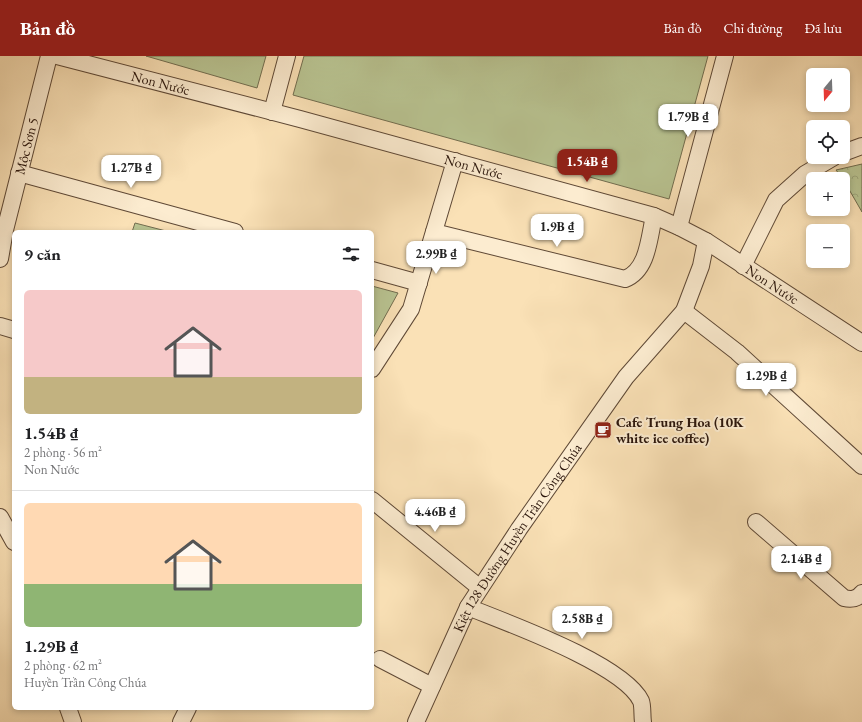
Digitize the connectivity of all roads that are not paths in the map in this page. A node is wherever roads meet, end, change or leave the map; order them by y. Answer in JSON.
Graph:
{"nodes":[{"id":1,"x":49,"y":56,"type":"edge"},
{"id":2,"x":57,"y":56,"type":"edge"},
{"id":3,"x":287,"y":56,"type":"edge"},
{"id":4,"x":725,"y":56,"type":"edge"},
{"id":5,"x":272,"y":112,"type":"junction"},
{"id":6,"x":862,"y":146,"type":"edge"},
{"id":7,"x":850,"y":150,"type":"edge"},
{"id":8,"x":454,"y":161,"type":"junction"},
{"id":9,"x":822,"y":164,"type":"edge"},
{"id":10,"x":20,"y":173,"type":"junction"},
{"id":11,"x":654,"y":216,"type":"junction"},
{"id":12,"x":679,"y":226,"type":"junction"},
{"id":13,"x":228,"y":230,"type":"edge"},
{"id":14,"x":434,"y":232,"type":"junction"},
{"id":15,"x":706,"y":241,"type":"junction"},
{"id":16,"x":0,"y":259,"type":"edge"},
{"id":17,"x":743,"y":266,"type":"junction"},
{"id":18,"x":374,"y":271,"type":"edge"},
{"id":19,"x":419,"y":282,"type":"junction"},
{"id":20,"x":684,"y":311,"type":"junction"},
{"id":21,"x":0,"y":326,"type":"edge"},
{"id":22,"x":12,"y":329,"type":"edge"},
{"id":23,"x":862,"y":343,"type":"edge"},
{"id":24,"x":374,"y":367,"type":"edge"},
{"id":25,"x":862,"y":466,"type":"edge"},
{"id":26,"x":374,"y":502,"type":"edge"},
{"id":27,"x":0,"y":517,"type":"edge"},
{"id":28,"x":756,"y":522,"type":"dead end"},
{"id":29,"x":12,"y":538,"type":"edge"},
{"id":30,"x":480,"y":588,"type":"junction"},
{"id":31,"x":862,"y":593,"type":"edge"},
{"id":32,"x":468,"y":606,"type":"junction"},
{"id":33,"x":380,"y":659,"type":"dead end"},
{"id":34,"x":432,"y":686,"type":"junction"},
{"id":35,"x":69,"y":710,"type":"edge"},
{"id":36,"x":187,"y":710,"type":"edge"},
{"id":37,"x":73,"y":722,"type":"edge"},
{"id":38,"x":182,"y":722,"type":"edge"},
{"id":39,"x":416,"y":722,"type":"edge"},
{"id":40,"x":643,"y":722,"type":"edge"}],
"edges":[{"from":1,"to":10,"type":"street","name":"Mộc Sơn 5"},
{"from":2,"to":5,"type":"street","name":"Non Nước"},
{"from":3,"to":5,"type":"street"},
{"from":4,"to":12,"type":"street"},
{"from":5,"to":8,"type":"street","name":"Non Nước"},
{"from":6,"to":7,"type":"street"},
{"from":8,"to":11,"type":"street","name":"Non Nước"},
{"from":8,"to":14,"type":"street"},
{"from":9,"to":17,"type":"street"},
{"from":10,"to":13,"type":"street"},
{"from":10,"to":16,"type":"street","name":"Mộc Sơn 5"},
{"from":11,"to":12,"type":"street","name":"Non Nước"},
{"from":11,"to":14,"type":"street"},
{"from":12,"to":15,"type":"street","name":"Non Nước"},
{"from":14,"to":19,"type":"street"},
{"from":15,"to":17,"type":"street","name":"Non Nước"},
{"from":15,"to":20,"type":"street","name":"Kiệt 128 Đường Huyền Trân Công Chúa"},
{"from":17,"to":23,"type":"street","name":"Non Nước"},
{"from":18,"to":19,"type":"street"},
{"from":19,"to":24,"type":"street"},
{"from":20,"to":25,"type":"street"},
{"from":20,"to":30,"type":"street","name":"Kiệt 128 Đường Huyền Trân Công Chúa"},
{"from":21,"to":22,"type":"street"},
{"from":26,"to":30,"type":"street"},
{"from":27,"to":29,"type":"street"},
{"from":28,"to":31,"type":"street"},
{"from":30,"to":32,"type":"street","name":"Kiệt 128 Đường Huyền Trân Công Chúa"},
{"from":32,"to":34,"type":"street","name":"Kiệt 128 Đường Huyền Trân Công Chúa"},
{"from":32,"to":40,"type":"street"},
{"from":33,"to":34,"type":"street"},
{"from":34,"to":39,"type":"street","name":"Kiệt 128 Đường Huyền Trân Công Chúa"},
{"from":35,"to":37,"type":"street"},
{"from":36,"to":38,"type":"street"}]}
